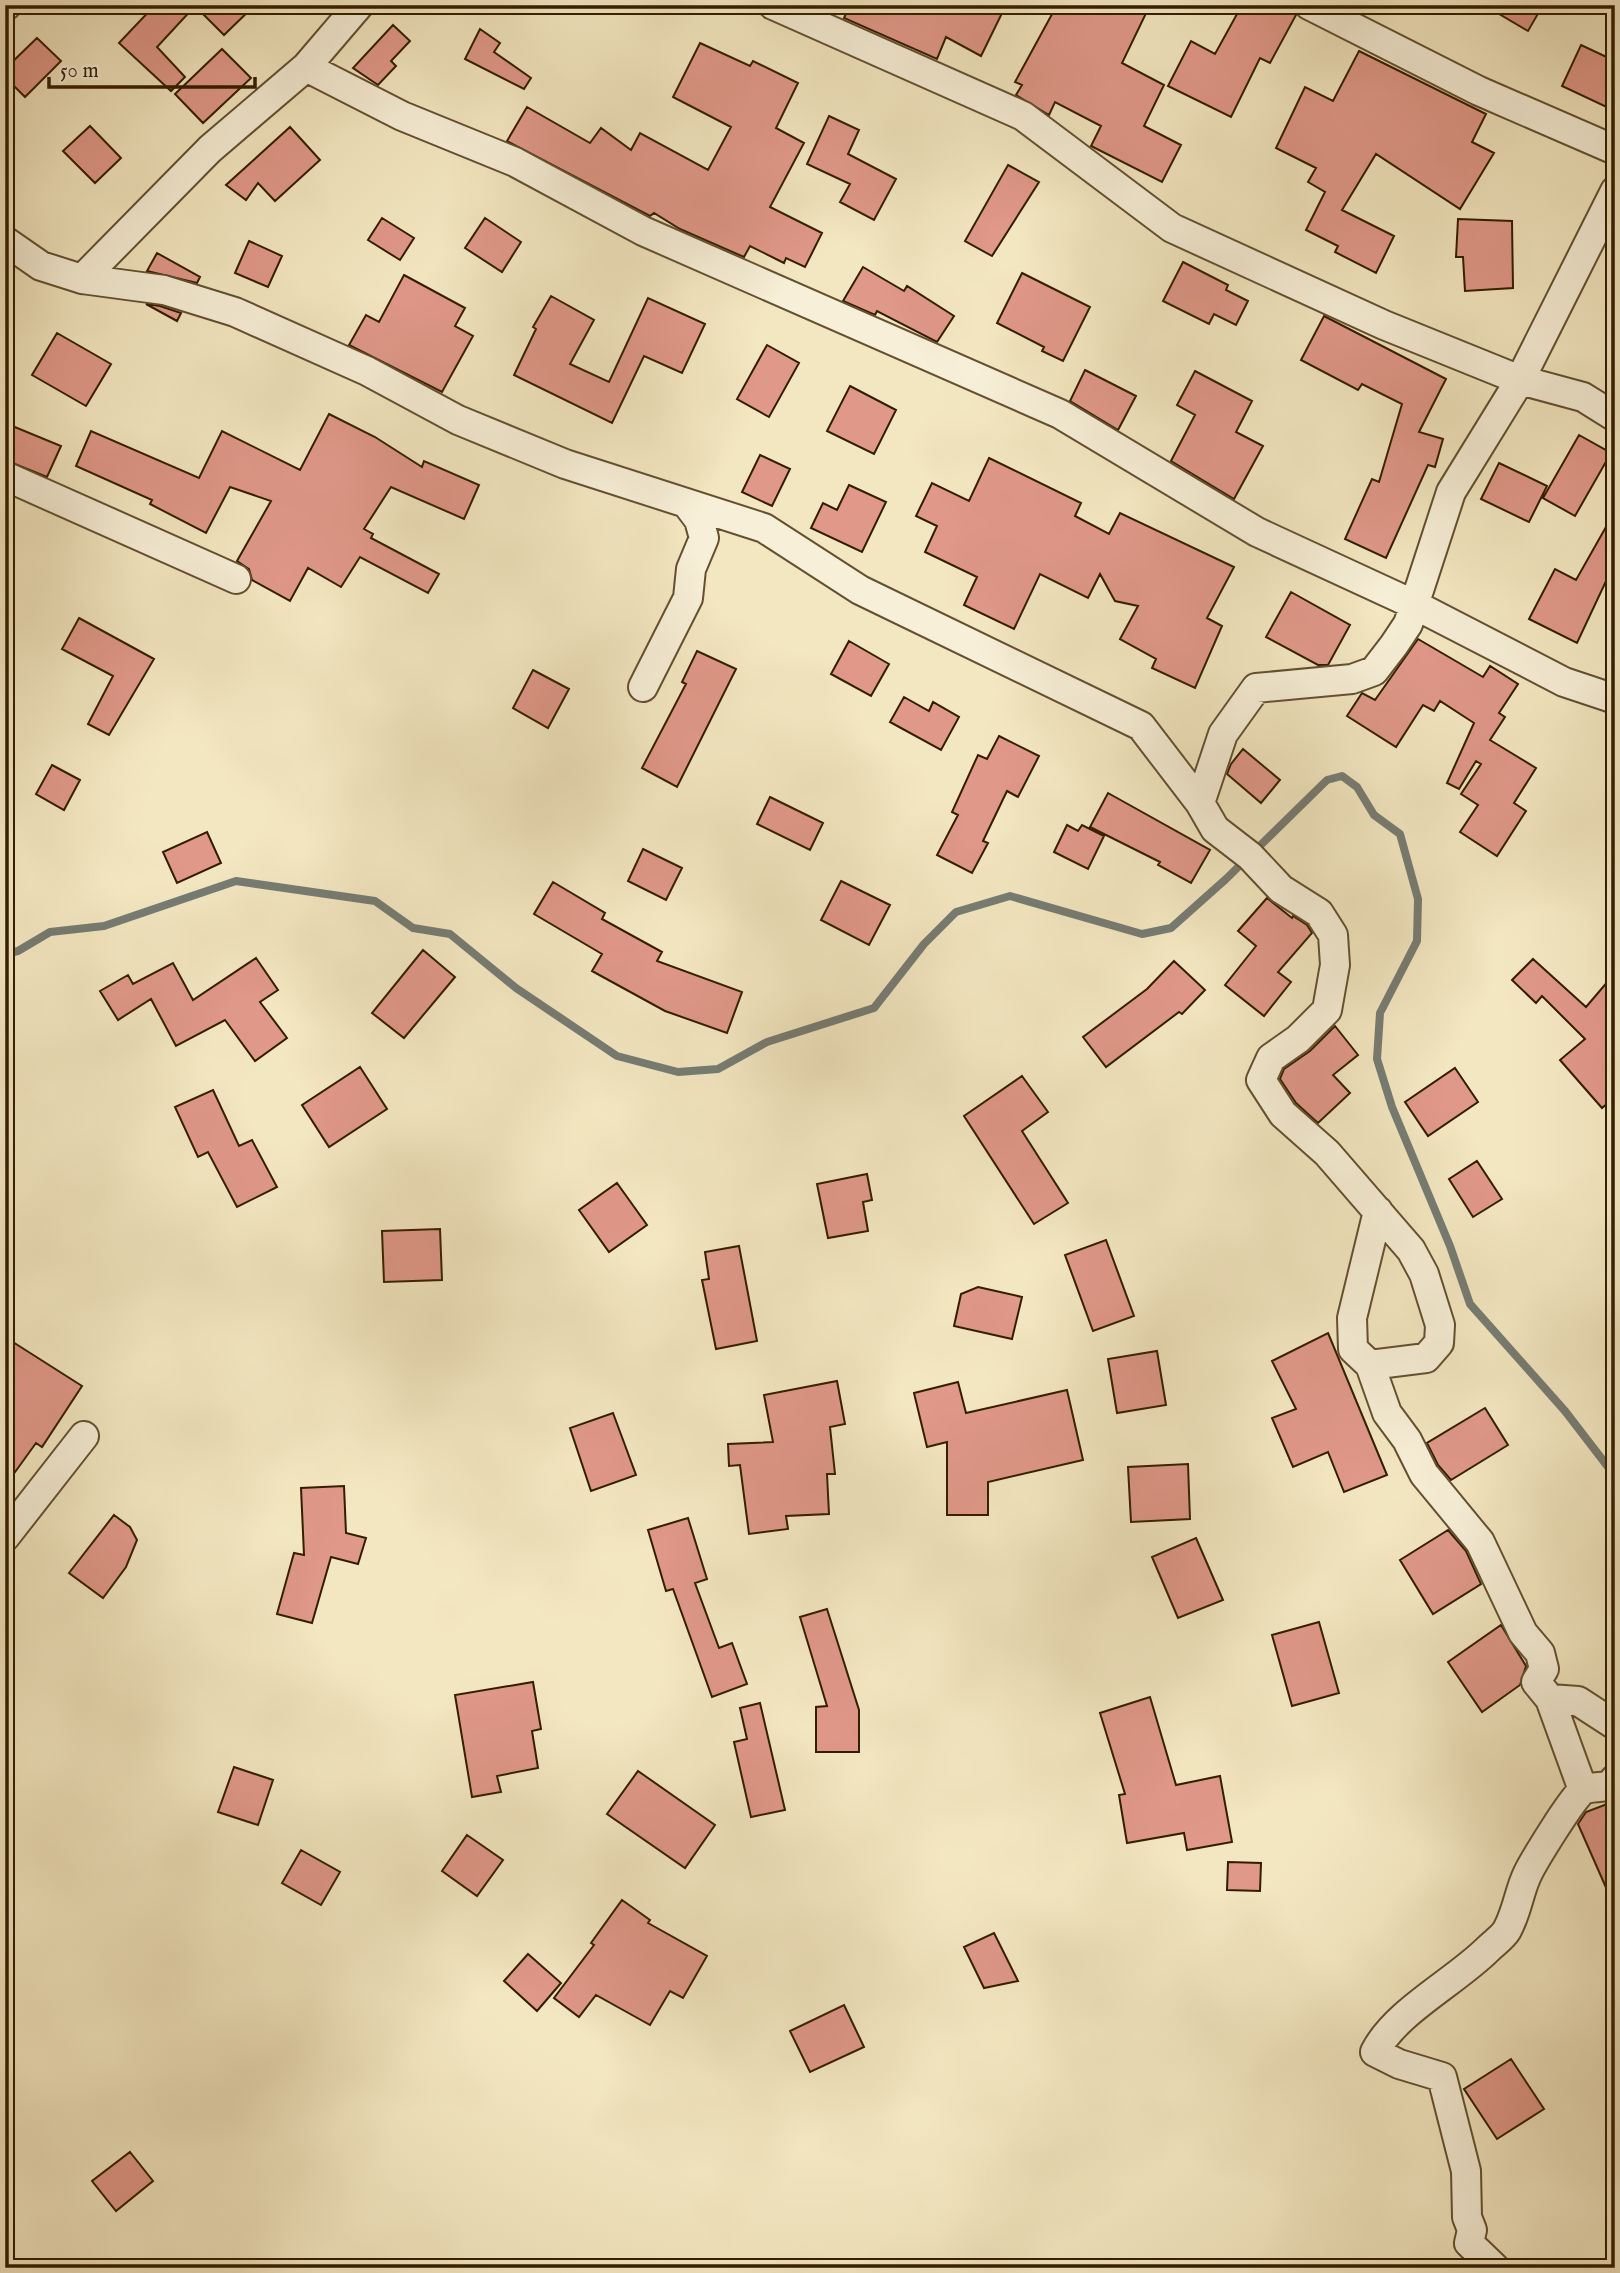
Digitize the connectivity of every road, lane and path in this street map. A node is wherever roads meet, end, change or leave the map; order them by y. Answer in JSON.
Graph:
{"nodes":[{"id":1,"x":359,"y":5,"type":"edge"},
{"id":2,"x":773,"y":5,"type":"edge"},
{"id":3,"x":1309,"y":5,"type":"edge"},
{"id":4,"x":306,"y":67,"type":"junction"},
{"id":5,"x":1615,"y":150,"type":"edge"},
{"id":6,"x":1615,"y":191,"type":"edge"},
{"id":7,"x":5,"y":241,"type":"edge"},
{"id":8,"x":82,"y":279,"type":"junction"},
{"id":9,"x":1520,"y":380,"type":"junction"},
{"id":10,"x":1615,"y":417,"type":"edge"},
{"id":11,"x":5,"y":476,"type":"edge"},
{"id":12,"x":687,"y":504,"type":"junction"},
{"id":13,"x":236,"y":579,"type":"dead end"},
{"id":14,"x":1415,"y":605,"type":"junction"},
{"id":15,"x":643,"y":687,"type":"dead end"},
{"id":16,"x":1615,"y":699,"type":"edge"},
{"id":17,"x":1200,"y":803,"type":"junction"},
{"id":18,"x":1378,"y":1211,"type":"junction"},
{"id":19,"x":1370,"y":1365,"type":"junction"},
{"id":20,"x":84,"y":1436,"type":"dead end"},
{"id":21,"x":5,"y":1537,"type":"edge"},
{"id":22,"x":1550,"y":1699,"type":"junction"},
{"id":23,"x":1615,"y":1725,"type":"edge"},
{"id":24,"x":1615,"y":1779,"type":"edge"},
{"id":25,"x":1583,"y":1790,"type":"junction"},
{"id":26,"x":1495,"y":2268,"type":"edge"}],
"edges":[{"from":1,"to":4,"type":"street"},
{"from":2,"to":9,"type":"street"},
{"from":3,"to":5,"type":"street"},
{"from":4,"to":8,"type":"street"},
{"from":4,"to":14,"type":"street"},
{"from":6,"to":9,"type":"street"},
{"from":7,"to":8,"type":"street"},
{"from":8,"to":12,"type":"street"},
{"from":9,"to":10,"type":"street"},
{"from":9,"to":14,"type":"street"},
{"from":11,"to":13,"type":"street"},
{"from":12,"to":15,"type":"street"},
{"from":12,"to":17,"type":"street"},
{"from":14,"to":16,"type":"street"},
{"from":14,"to":17,"type":"street"},
{"from":17,"to":18,"type":"street"},
{"from":18,"to":19,"type":"street"},
{"from":18,"to":19,"type":"street"},
{"from":19,"to":22,"type":"street"},
{"from":20,"to":21,"type":"street"},
{"from":22,"to":23,"type":"street"},
{"from":22,"to":25,"type":"street"},
{"from":24,"to":25,"type":"street"},
{"from":25,"to":26,"type":"street"}]}
